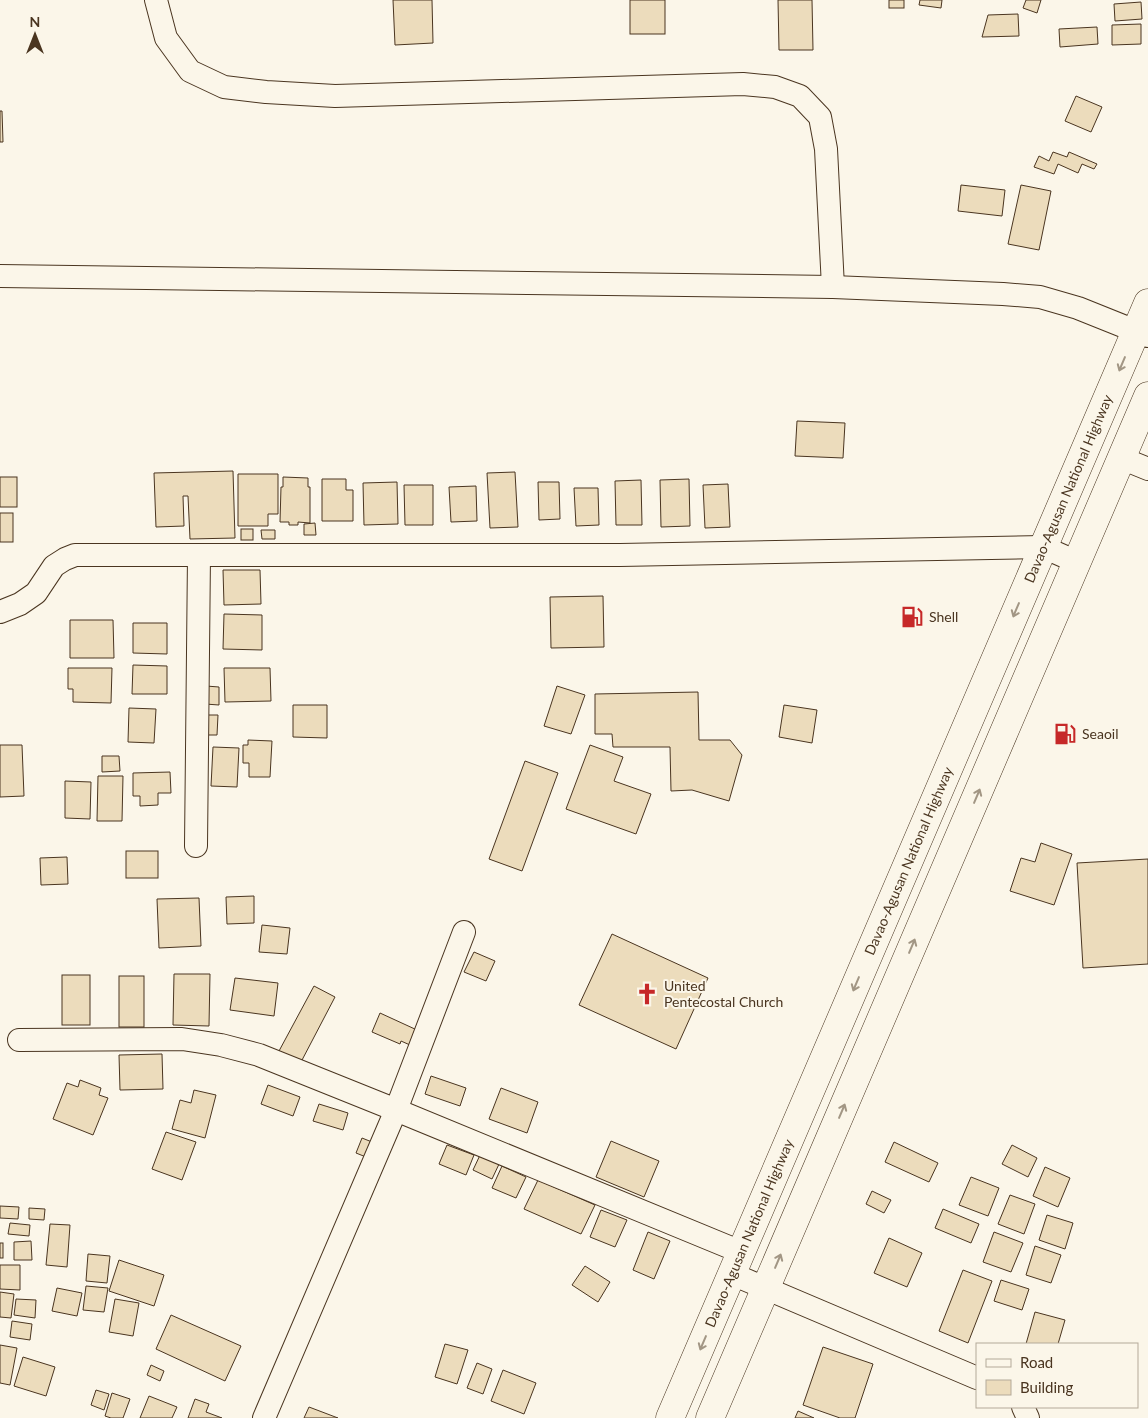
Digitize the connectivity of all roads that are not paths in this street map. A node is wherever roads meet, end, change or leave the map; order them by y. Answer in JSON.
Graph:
{"nodes":[{"id":1,"x":156,"y":0,"type":"edge"},
{"id":2,"x":0,"y":276,"type":"edge"},
{"id":3,"x":833,"y":287,"type":"junction"},
{"id":4,"x":1148,"y":303,"type":"edge"},
{"id":5,"x":1142,"y":333,"type":"edge"},
{"id":6,"x":1148,"y":396,"type":"edge"},
{"id":7,"x":1121,"y":458,"type":"junction"},
{"id":8,"x":1148,"y":469,"type":"edge"},
{"id":9,"x":1043,"y":547,"type":"junction"},
{"id":10,"x":199,"y":555,"type":"junction"},
{"id":11,"x":1077,"y":562,"type":"junction"},
{"id":12,"x":0,"y":612,"type":"edge"},
{"id":13,"x":196,"y":846,"type":"dead end"},
{"id":14,"x":464,"y":932,"type":"dead end"},
{"id":15,"x":19,"y":1040,"type":"dead end"},
{"id":16,"x":396,"y":1110,"type":"junction"},
{"id":17,"x":737,"y":1263,"type":"junction"},
{"id":18,"x":766,"y":1288,"type":"junction"},
{"id":19,"x":976,"y":1378,"type":"edge"},
{"id":20,"x":264,"y":1418,"type":"edge"},
{"id":21,"x":670,"y":1418,"type":"edge"},
{"id":22,"x":710,"y":1418,"type":"edge"}],
"edges":[{"from":1,"to":3,"type":"street"},
{"from":2,"to":3,"type":"street"},
{"from":3,"to":5,"type":"street"},
{"from":4,"to":5,"type":"highway","name":"Davao-Agusan National Highway"},
{"from":5,"to":9,"type":"highway","name":"Davao-Agusan National Highway","one_way":true},
{"from":6,"to":7,"type":"highway"},
{"from":7,"to":8,"type":"street"},
{"from":7,"to":11,"type":"highway"},
{"from":9,"to":10,"type":"street"},
{"from":9,"to":11,"type":"street"},
{"from":9,"to":17,"type":"highway","name":"Davao-Agusan National Highway","one_way":true},
{"from":10,"to":12,"type":"street"},
{"from":10,"to":13,"type":"street"},
{"from":18,"to":11,"type":"highway","one_way":true},
{"from":14,"to":16,"type":"street"},
{"from":15,"to":16,"type":"street"},
{"from":16,"to":17,"type":"street"},
{"from":16,"to":20,"type":"street"},
{"from":17,"to":18,"type":"street"},
{"from":17,"to":21,"type":"highway","name":"Davao-Agusan National Highway","one_way":true},
{"from":18,"to":19,"type":"street"},
{"from":18,"to":22,"type":"highway"}]}
